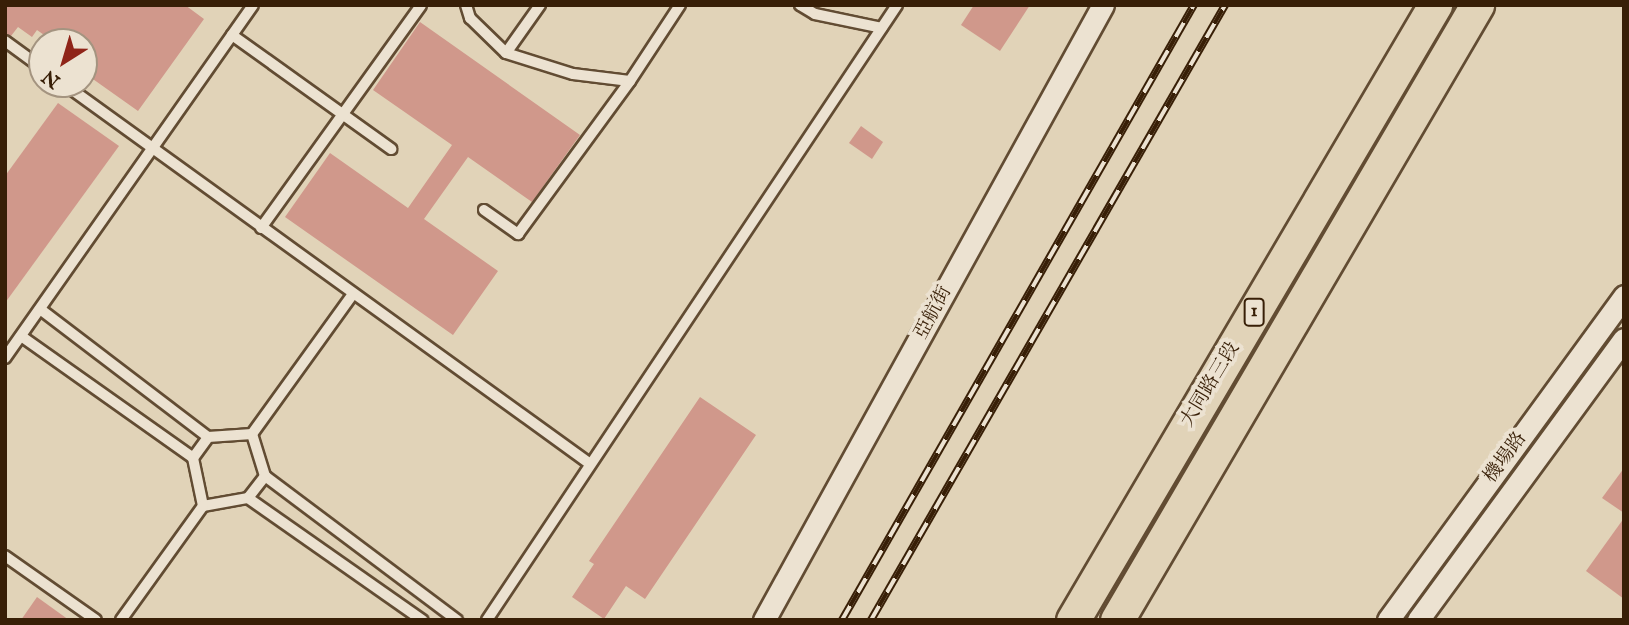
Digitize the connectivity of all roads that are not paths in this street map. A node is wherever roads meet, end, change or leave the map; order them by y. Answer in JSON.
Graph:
{"nodes":[{"id":1,"x":253,"y":5,"type":"edge"},
{"id":2,"x":421,"y":5,"type":"edge"},
{"id":3,"x":466,"y":5,"type":"edge"},
{"id":4,"x":540,"y":5,"type":"edge"},
{"id":5,"x":680,"y":5,"type":"edge"},
{"id":6,"x":800,"y":5,"type":"edge"},
{"id":7,"x":897,"y":5,"type":"edge"},
{"id":8,"x":1103,"y":5,"type":"edge"},
{"id":9,"x":1435,"y":5,"type":"edge"},
{"id":10,"x":1477,"y":5,"type":"edge"},
{"id":11,"x":882,"y":28,"type":"junction"},
{"id":12,"x":232,"y":35,"type":"junction"},
{"id":13,"x":5,"y":41,"type":"edge"},
{"id":14,"x":506,"y":53,"type":"junction"},
{"id":15,"x":28,"y":58,"type":"edge"},
{"id":16,"x":630,"y":81,"type":"junction"},
{"id":17,"x":83,"y":98,"type":"edge"},
{"id":18,"x":340,"y":116,"type":"junction"},
{"id":19,"x":151,"y":147,"type":"junction"},
{"id":20,"x":391,"y":149,"type":"dead end"},
{"id":21,"x":484,"y":210,"type":"dead end"},
{"id":22,"x":261,"y":228,"type":"junction"},
{"id":23,"x":353,"y":294,"type":"junction"},
{"id":24,"x":1624,"y":296,"type":"edge"},
{"id":25,"x":40,"y":309,"type":"junction"},
{"id":26,"x":21,"y":336,"type":"junction"},
{"id":27,"x":1624,"y":339,"type":"edge"},
{"id":28,"x":5,"y":358,"type":"edge"},
{"id":29,"x":252,"y":434,"type":"junction"},
{"id":30,"x":208,"y":438,"type":"junction"},
{"id":31,"x":192,"y":458,"type":"junction"},
{"id":32,"x":589,"y":463,"type":"junction"},
{"id":33,"x":265,"y":476,"type":"junction"},
{"id":34,"x":248,"y":498,"type":"junction"},
{"id":35,"x":203,"y":506,"type":"junction"},
{"id":36,"x":5,"y":555,"type":"edge"},
{"id":37,"x":96,"y":620,"type":"edge"},
{"id":38,"x":121,"y":620,"type":"edge"},
{"id":39,"x":422,"y":620,"type":"edge"},
{"id":40,"x":457,"y":620,"type":"edge"},
{"id":41,"x":487,"y":620,"type":"edge"},
{"id":42,"x":764,"y":620,"type":"edge"},
{"id":43,"x":1073,"y":620,"type":"edge"},
{"id":44,"x":1117,"y":620,"type":"edge"},
{"id":45,"x":1388,"y":620,"type":"edge"},
{"id":46,"x":1418,"y":620,"type":"edge"}],
"edges":[{"from":1,"to":12,"type":"lane"},
{"from":2,"to":18,"type":"lane"},
{"from":3,"to":14,"type":"lane"},
{"from":4,"to":14,"type":"lane"},
{"from":5,"to":16,"type":"lane"},
{"from":6,"to":11,"type":"lane"},
{"from":7,"to":11,"type":"lane"},
{"from":8,"to":42,"type":"street","name":"亞航街"},
{"from":9,"to":43,"type":"main road","name":"大同路三段","number":"1"},
{"from":10,"to":44,"type":"main road","name":"大同路三段","number":"1"},
{"from":11,"to":32,"type":"lane"},
{"from":12,"to":18,"type":"lane"},
{"from":12,"to":19,"type":"lane"},
{"from":13,"to":15,"type":"lane"},
{"from":14,"to":16,"type":"lane"},
{"from":16,"to":21,"type":"lane"},
{"from":17,"to":19,"type":"lane"},
{"from":18,"to":20,"type":"lane"},
{"from":18,"to":22,"type":"lane"},
{"from":19,"to":22,"type":"lane"},
{"from":19,"to":25,"type":"lane"},
{"from":22,"to":23,"type":"lane"},
{"from":23,"to":29,"type":"lane"},
{"from":23,"to":32,"type":"lane"},
{"from":24,"to":45,"type":"street","name":"機場路"},
{"from":25,"to":26,"type":"lane"},
{"from":25,"to":30,"type":"lane"},
{"from":26,"to":28,"type":"lane"},
{"from":26,"to":31,"type":"lane"},
{"from":27,"to":46,"type":"street","name":"機場路"},
{"from":29,"to":30,"type":"lane"},
{"from":29,"to":33,"type":"lane"},
{"from":30,"to":31,"type":"lane"},
{"from":31,"to":35,"type":"lane"},
{"from":32,"to":41,"type":"lane"},
{"from":33,"to":34,"type":"lane"},
{"from":33,"to":40,"type":"lane"},
{"from":34,"to":35,"type":"lane"},
{"from":34,"to":39,"type":"lane"},
{"from":35,"to":38,"type":"lane"},
{"from":36,"to":37,"type":"lane"}]}
